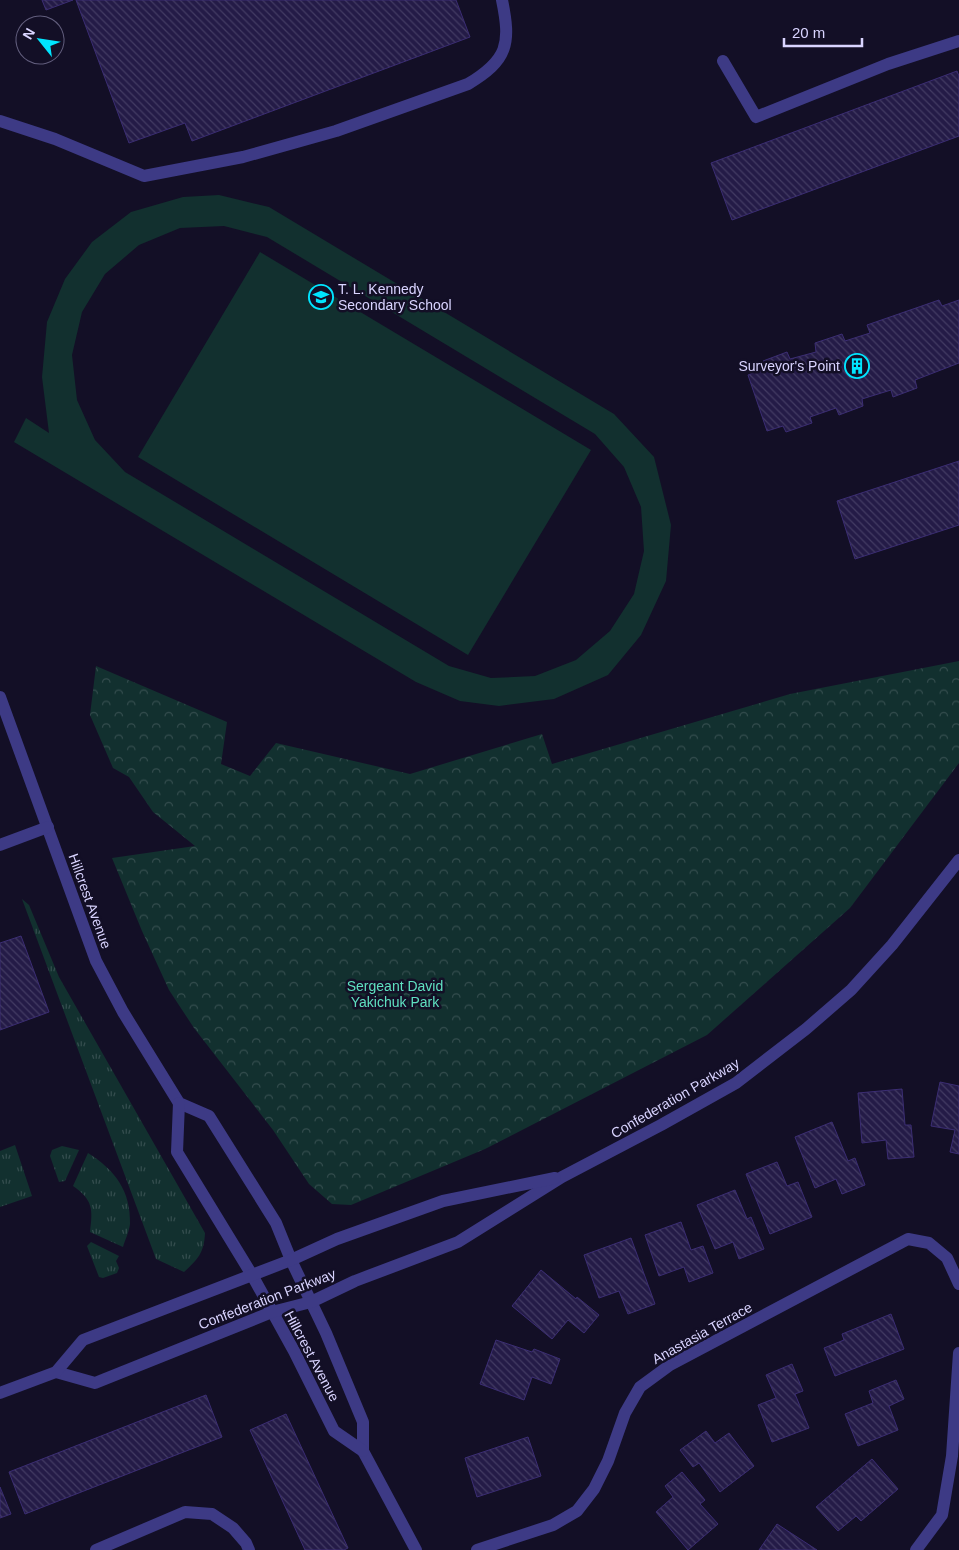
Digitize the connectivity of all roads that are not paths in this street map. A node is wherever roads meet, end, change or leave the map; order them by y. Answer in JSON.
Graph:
{"nodes":[{"id":1,"x":502,"y":0,"type":"edge"},
{"id":2,"x":959,"y":41,"type":"edge"},
{"id":3,"x":723,"y":61,"type":"dead end"},
{"id":4,"x":0,"y":121,"type":"edge"},
{"id":5,"x":0,"y":697,"type":"edge"},
{"id":6,"x":48,"y":827,"type":"junction"},
{"id":7,"x":0,"y":844,"type":"edge"},
{"id":8,"x":959,"y":860,"type":"edge"},
{"id":9,"x":179,"y":1103,"type":"junction"},
{"id":10,"x":562,"y":1177,"type":"junction"},
{"id":11,"x":291,"y":1260,"type":"junction"},
{"id":12,"x":252,"y":1275,"type":"junction"},
{"id":13,"x":959,"y":1284,"type":"edge"},
{"id":14,"x":311,"y":1302,"type":"junction"},
{"id":15,"x":272,"y":1312,"type":"junction"},
{"id":16,"x":959,"y":1353,"type":"edge"},
{"id":17,"x":56,"y":1372,"type":"junction"},
{"id":18,"x":0,"y":1393,"type":"edge"},
{"id":19,"x":363,"y":1451,"type":"junction"},
{"id":20,"x":96,"y":1550,"type":"edge"},
{"id":21,"x":249,"y":1550,"type":"edge"},
{"id":22,"x":416,"y":1550,"type":"edge"},
{"id":23,"x":478,"y":1550,"type":"edge"},
{"id":24,"x":916,"y":1550,"type":"edge"}],
"edges":[{"from":1,"to":4,"type":"street"},
{"from":2,"to":3,"type":"street"},
{"from":5,"to":6,"type":"street","name":"Hillcrest Avenue"},
{"from":6,"to":7,"type":"street"},
{"from":6,"to":9,"type":"street","name":"Hillcrest Avenue"},
{"from":8,"to":10,"type":"street","name":"Confederation Parkway"},
{"from":9,"to":11,"type":"street","name":"Hillcrest Avenue"},
{"from":9,"to":12,"type":"street","name":"Hillcrest Avenue"},
{"from":10,"to":11,"type":"street","name":"Confederation Parkway"},
{"from":10,"to":14,"type":"street","name":"Confederation Parkway"},
{"from":11,"to":12,"type":"street","name":"Confederation Parkway"},
{"from":11,"to":14,"type":"street","name":"Hillcrest Avenue"},
{"from":12,"to":15,"type":"street","name":"Hillcrest Avenue"},
{"from":12,"to":17,"type":"street","name":"Confederation Parkway"},
{"from":13,"to":23,"type":"street","name":"Anastasia Terrace"},
{"from":14,"to":15,"type":"street","name":"Confederation Parkway"},
{"from":14,"to":19,"type":"street","name":"Hillcrest Avenue"},
{"from":15,"to":17,"type":"street","name":"Confederation Parkway"},
{"from":15,"to":19,"type":"street","name":"Hillcrest Avenue"},
{"from":16,"to":24,"type":"street"},
{"from":17,"to":18,"type":"street","name":"Confederation Parkway"},
{"from":19,"to":22,"type":"street","name":"Hillcrest Avenue"},
{"from":20,"to":21,"type":"street"}]}
